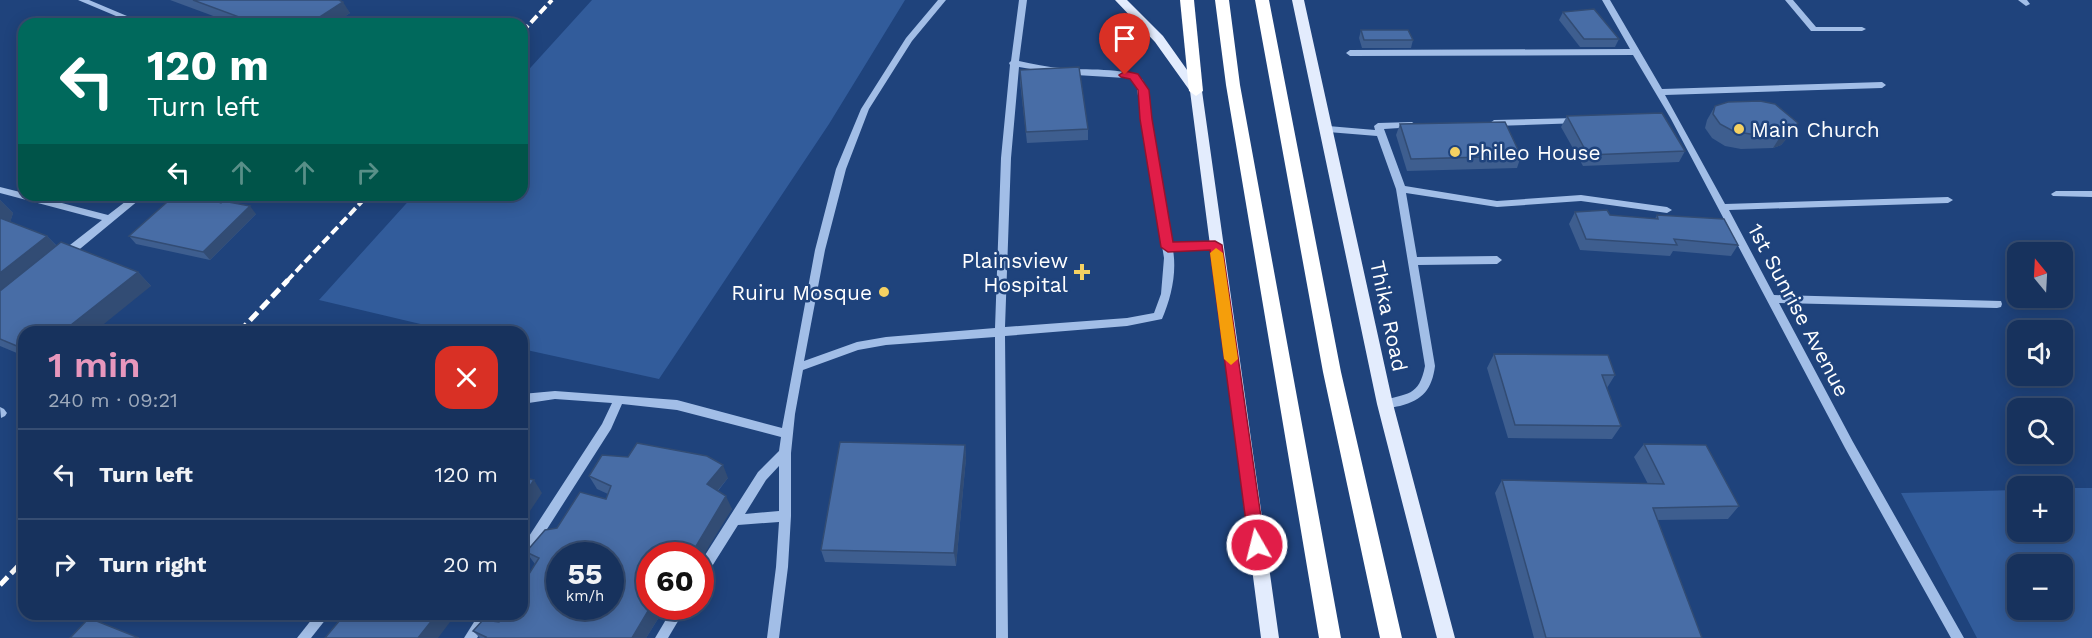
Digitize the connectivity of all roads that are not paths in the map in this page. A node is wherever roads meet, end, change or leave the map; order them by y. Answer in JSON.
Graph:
{"nodes":[{"id":1,"x":82,"y":0,"type":"edge"},
{"id":2,"x":942,"y":0,"type":"edge"},
{"id":3,"x":1023,"y":0,"type":"edge"},
{"id":4,"x":1121,"y":0,"type":"edge"},
{"id":5,"x":1187,"y":0,"type":"edge"},
{"id":6,"x":1222,"y":0,"type":"edge"},
{"id":7,"x":1262,"y":0,"type":"edge"},
{"id":8,"x":1298,"y":0,"type":"edge"},
{"id":9,"x":1606,"y":0,"type":"edge"},
{"id":10,"x":1790,"y":0,"type":"edge"},
{"id":11,"x":127,"y":18,"type":"edge"},
{"id":12,"x":1862,"y":29,"type":"dead end"},
{"id":13,"x":1636,"y":52,"type":"junction"},
{"id":14,"x":1350,"y":53,"type":"dead end"},
{"id":15,"x":1013,"y":63,"type":"junction"},
{"id":16,"x":1882,"y":85,"type":"dead end"},
{"id":17,"x":1196,"y":91,"type":"junction"},
{"id":18,"x":1659,"y":92,"type":"junction"},
{"id":19,"x":1663,"y":119,"type":"edge"},
{"id":20,"x":1675,"y":119,"type":"junction"},
{"id":21,"x":1592,"y":121,"type":"edge"},
{"id":22,"x":1485,"y":124,"type":"edge"},
{"id":23,"x":1426,"y":125,"type":"edge"},
{"id":24,"x":1328,"y":129,"type":"junction"},
{"id":25,"x":1381,"y":133,"type":"junction"},
{"id":26,"x":1401,"y":189,"type":"junction"},
{"id":27,"x":0,"y":190,"type":"edge"},
{"id":28,"x":2056,"y":194,"type":"dead end"},
{"id":29,"x":2092,"y":194,"type":"edge"},
{"id":30,"x":18,"y":195,"type":"edge"},
{"id":31,"x":1948,"y":200,"type":"dead end"},
{"id":32,"x":41,"y":201,"type":"edge"},
{"id":33,"x":132,"y":201,"type":"edge"},
{"id":34,"x":1722,"y":207,"type":"junction"},
{"id":35,"x":1666,"y":210,"type":"dead end"},
{"id":36,"x":109,"y":219,"type":"junction"},
{"id":37,"x":1215,"y":245,"type":"junction"},
{"id":38,"x":1168,"y":247,"type":"junction"},
{"id":39,"x":1497,"y":260,"type":"dead end"},
{"id":40,"x":1412,"y":261,"type":"junction"},
{"id":41,"x":54,"y":264,"type":"edge"},
{"id":42,"x":1771,"y":298,"type":"junction"},
{"id":43,"x":1997,"y":304,"type":"dead end"},
{"id":44,"x":1001,"y":333,"type":"junction"},
{"id":45,"x":800,"y":367,"type":"junction"},
{"id":46,"x":528,"y":398,"type":"edge"},
{"id":47,"x":619,"y":399,"type":"junction"},
{"id":48,"x":1385,"y":404,"type":"junction"},
{"id":49,"x":787,"y":434,"type":"junction"},
{"id":50,"x":785,"y":453,"type":"junction"},
{"id":51,"x":786,"y":516,"type":"junction"},
{"id":52,"x":734,"y":520,"type":"junction"},
{"id":53,"x":528,"y":549,"type":"edge"},
{"id":54,"x":714,"y":552,"type":"edge"},
{"id":55,"x":319,"y":620,"type":"edge"},
{"id":56,"x":482,"y":620,"type":"edge"},
{"id":57,"x":672,"y":620,"type":"edge"},
{"id":58,"x":303,"y":638,"type":"edge"},
{"id":59,"x":470,"y":638,"type":"edge"},
{"id":60,"x":661,"y":638,"type":"edge"},
{"id":61,"x":773,"y":638,"type":"edge"},
{"id":62,"x":1002,"y":638,"type":"edge"},
{"id":63,"x":1267,"y":638,"type":"edge"},
{"id":64,"x":1330,"y":638,"type":"edge"},
{"id":65,"x":1391,"y":638,"type":"edge"},
{"id":66,"x":1446,"y":638,"type":"edge"},
{"id":67,"x":1958,"y":638,"type":"edge"}],
"edges":[{"from":1,"to":11,"type":"street"},
{"from":2,"to":45,"type":"street"},
{"from":3,"to":15,"type":"street"},
{"from":4,"to":17,"type":"main road"},
{"from":5,"to":17,"type":"highway"},
{"from":6,"to":64,"type":"highway"},
{"from":7,"to":65,"type":"highway"},
{"from":8,"to":24,"type":"main road","name":"Thika Road"},
{"from":9,"to":13,"type":"street","name":"1st Sunrise Avenue"},
{"from":10,"to":12,"type":"street"},
{"from":13,"to":14,"type":"street"},
{"from":13,"to":18,"type":"street","name":"1st Sunrise Avenue"},
{"from":15,"to":38,"type":"street"},
{"from":15,"to":44,"type":"street"},
{"from":16,"to":18,"type":"street"},
{"from":17,"to":37,"type":"main road"},
{"from":18,"to":20,"type":"street","name":"1st Sunrise Avenue"},
{"from":19,"to":20,"type":"street"},
{"from":20,"to":34,"type":"street","name":"1st Sunrise Avenue"},
{"from":21,"to":22,"type":"street"},
{"from":23,"to":25,"type":"street"},
{"from":24,"to":25,"type":"street"},
{"from":24,"to":48,"type":"main road","name":"Thika Road"},
{"from":25,"to":26,"type":"street"},
{"from":26,"to":35,"type":"street"},
{"from":26,"to":40,"type":"street"},
{"from":27,"to":30,"type":"street"},
{"from":28,"to":29,"type":"street"},
{"from":31,"to":34,"type":"street"},
{"from":32,"to":36,"type":"street"},
{"from":33,"to":36,"type":"street"},
{"from":34,"to":42,"type":"street","name":"1st Sunrise Avenue"},
{"from":36,"to":41,"type":"street"},
{"from":37,"to":38,"type":"street"},
{"from":37,"to":63,"type":"main road"},
{"from":38,"to":44,"type":"street"},
{"from":39,"to":40,"type":"street"},
{"from":40,"to":48,"type":"street"},
{"from":42,"to":43,"type":"street"},
{"from":42,"to":67,"type":"street","name":"1st Sunrise Avenue"},
{"from":44,"to":45,"type":"street"},
{"from":44,"to":62,"type":"street"},
{"from":45,"to":49,"type":"street"},
{"from":46,"to":47,"type":"street"},
{"from":47,"to":49,"type":"street"},
{"from":47,"to":53,"type":"street"},
{"from":48,"to":66,"type":"main road","name":"Thika Road"},
{"from":49,"to":50,"type":"street"},
{"from":50,"to":51,"type":"street"},
{"from":50,"to":52,"type":"street"},
{"from":51,"to":52,"type":"street"},
{"from":51,"to":61,"type":"street"},
{"from":52,"to":54,"type":"street"},
{"from":55,"to":58,"type":"street"},
{"from":56,"to":59,"type":"street"},
{"from":57,"to":60,"type":"street"}]}
